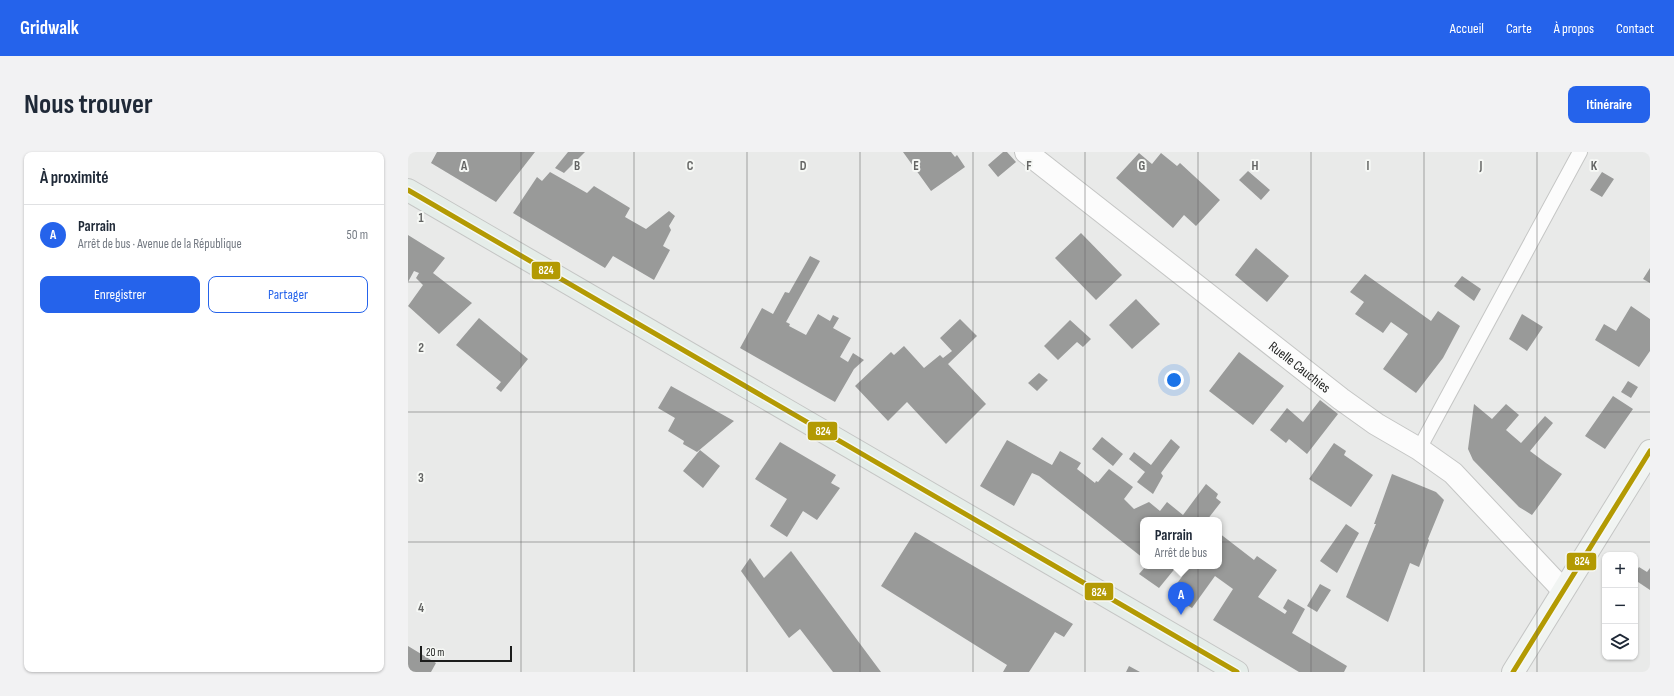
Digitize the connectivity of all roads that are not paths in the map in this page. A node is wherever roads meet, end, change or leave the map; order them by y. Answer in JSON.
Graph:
{"nodes":[{"id":1,"x":1026,"y":152,"type":"edge"},
{"id":2,"x":1580,"y":152,"type":"edge"},
{"id":3,"x":408,"y":190,"type":"edge"},
{"id":4,"x":1419,"y":449,"type":"junction"},
{"id":5,"x":1650,"y":451,"type":"edge"},
{"id":6,"x":1563,"y":590,"type":"junction"},
{"id":7,"x":1237,"y":672,"type":"edge"},
{"id":8,"x":1513,"y":672,"type":"edge"}],
"edges":[{"from":1,"to":4,"type":"street","name":"Ruelle Cauchies"},
{"from":2,"to":4,"type":"lane"},
{"from":3,"to":7,"type":"main road"},
{"from":4,"to":6,"type":"street","name":"Ruelle Cauchies"},
{"from":5,"to":6,"type":"street"},
{"from":6,"to":8,"type":"street"}]}
